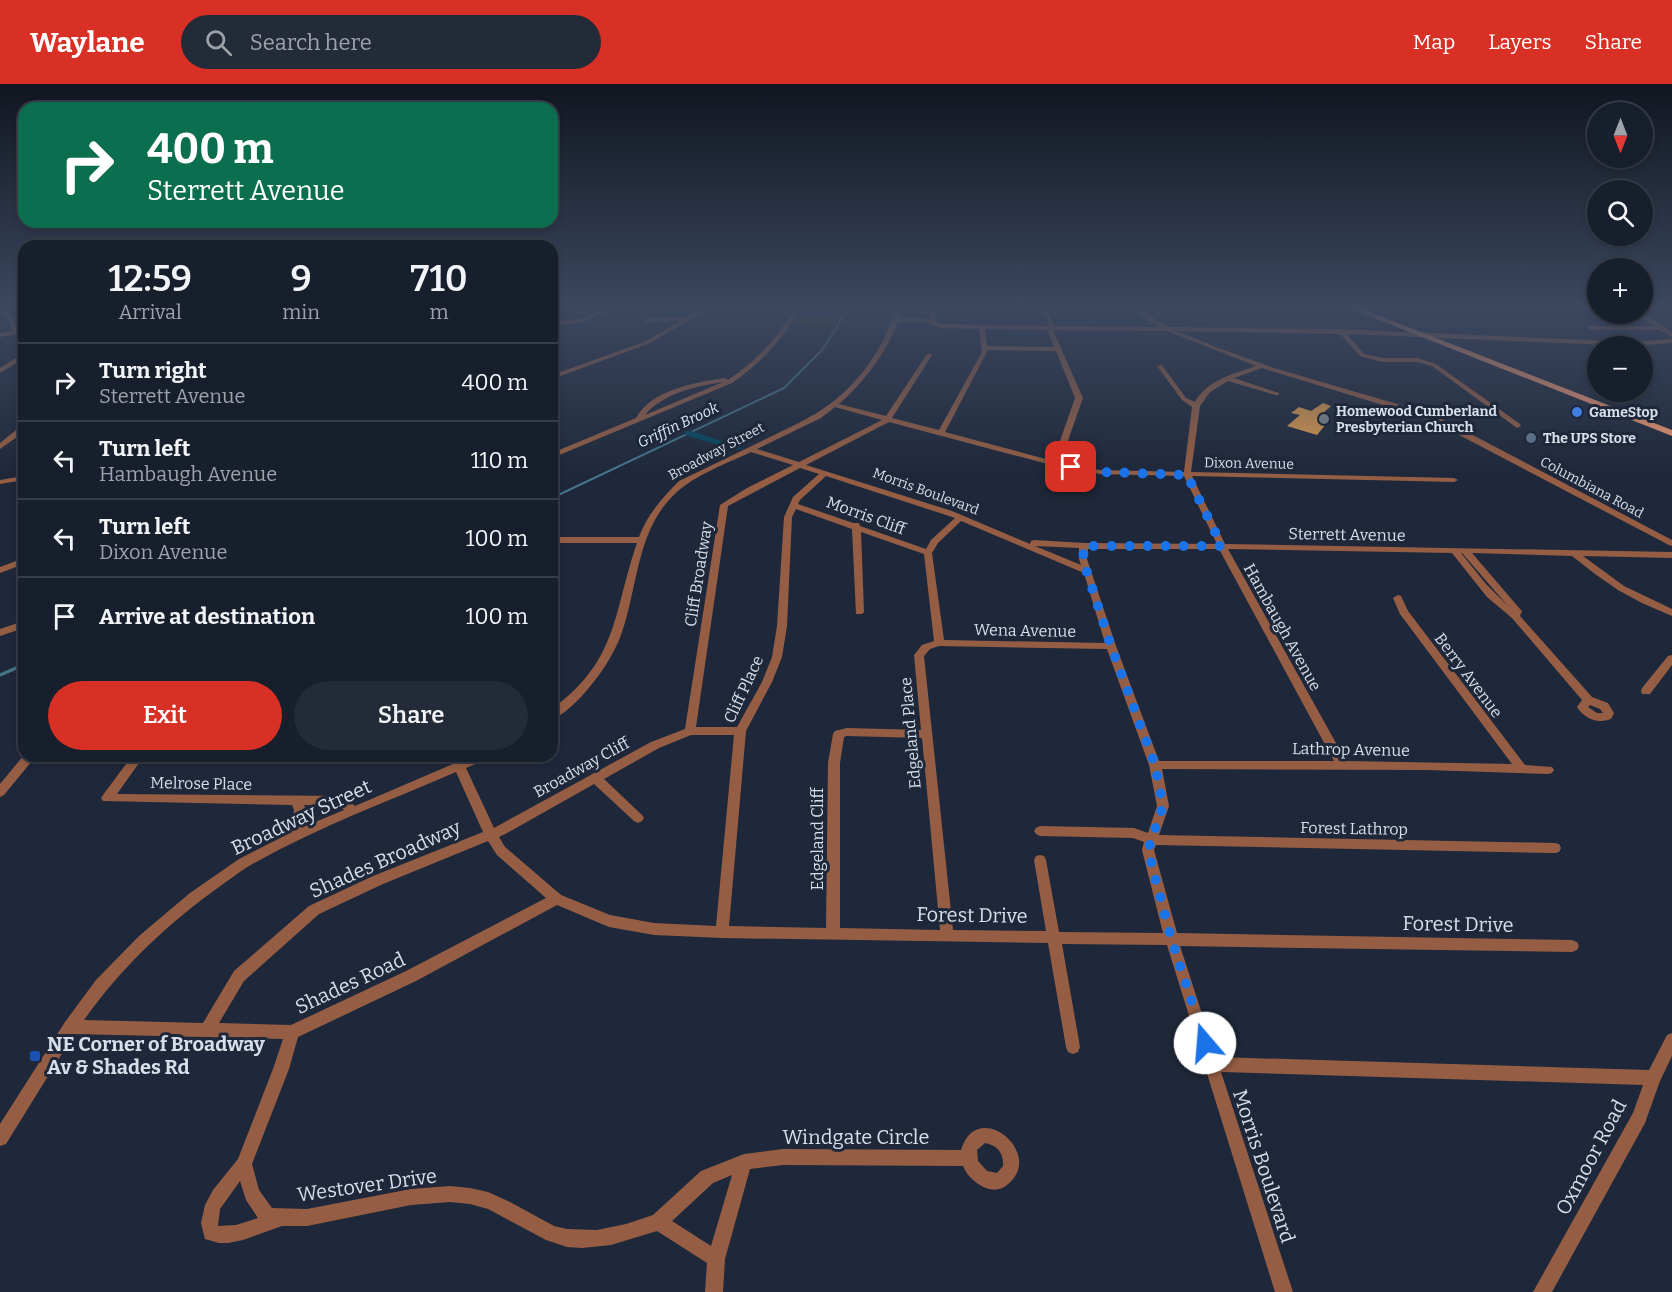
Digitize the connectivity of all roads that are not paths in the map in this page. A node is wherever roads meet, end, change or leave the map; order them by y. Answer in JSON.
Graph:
{"nodes":[{"id":1,"x":591,"y":362,"type":"edge"},
{"id":2,"x":755,"y":362,"type":"edge"},
{"id":3,"x":872,"y":362,"type":"edge"},
{"id":4,"x":924,"y":362,"type":"edge"},
{"id":5,"x":978,"y":362,"type":"edge"},
{"id":6,"x":1063,"y":362,"type":"edge"},
{"id":7,"x":1251,"y":362,"type":"edge"},
{"id":8,"x":1425,"y":362,"type":"edge"},
{"id":9,"x":1491,"y":362,"type":"edge"},
{"id":10,"x":1514,"y":362,"type":"edge"},
{"id":11,"x":1160,"y":366,"type":"dead end"},
{"id":12,"x":1262,"y":366,"type":"junction"},
{"id":13,"x":558,"y":374,"type":"edge"},
{"id":14,"x":1228,"y":379,"type":"junction"},
{"id":15,"x":1277,"y":394,"type":"dead end"},
{"id":16,"x":835,"y":405,"type":"junction"},
{"id":17,"x":1196,"y":406,"type":"junction"},
{"id":18,"x":888,"y":419,"type":"junction"},
{"id":19,"x":1517,"y":426,"type":"dead end"},
{"id":20,"x":1672,"y":426,"type":"edge"},
{"id":21,"x":18,"y":433,"type":"edge"},
{"id":22,"x":941,"y":433,"type":"junction"},
{"id":23,"x":1672,"y":433,"type":"edge"},
{"id":24,"x":0,"y":447,"type":"edge"},
{"id":25,"x":750,"y":449,"type":"junction"},
{"id":26,"x":558,"y":454,"type":"edge"},
{"id":27,"x":1056,"y":463,"type":"junction"},
{"id":28,"x":799,"y":466,"type":"junction"},
{"id":29,"x":824,"y":474,"type":"junction"},
{"id":30,"x":1187,"y":475,"type":"junction"},
{"id":31,"x":18,"y":479,"type":"edge"},
{"id":32,"x":1454,"y":480,"type":"dead end"},
{"id":33,"x":0,"y":482,"type":"edge"},
{"id":34,"x":793,"y":505,"type":"junction"},
{"id":35,"x":960,"y":519,"type":"junction"},
{"id":36,"x":856,"y":525,"type":"junction"},
{"id":37,"x":558,"y":540,"type":"edge"},
{"id":38,"x":641,"y":540,"type":"junction"},
{"id":39,"x":1021,"y":542,"type":"junction"},
{"id":40,"x":1672,"y":543,"type":"edge"},
{"id":41,"x":1084,"y":546,"type":"junction"},
{"id":42,"x":1222,"y":546,"type":"junction"},
{"id":43,"x":1460,"y":551,"type":"junction"},
{"id":44,"x":927,"y":553,"type":"junction"},
{"id":45,"x":1575,"y":554,"type":"junction"},
{"id":46,"x":1672,"y":555,"type":"edge"},
{"id":47,"x":18,"y":563,"type":"edge"},
{"id":48,"x":0,"y":570,"type":"edge"},
{"id":49,"x":1088,"y":571,"type":"junction"},
{"id":50,"x":1486,"y":589,"type":"junction"},
{"id":51,"x":1497,"y":589,"type":"junction"},
{"id":52,"x":1398,"y":598,"type":"dead end"},
{"id":53,"x":859,"y":612,"type":"dead end"},
{"id":54,"x":1672,"y":613,"type":"edge"},
{"id":55,"x":1515,"y":616,"type":"junction"},
{"id":56,"x":18,"y":626,"type":"edge"},
{"id":57,"x":0,"y":633,"type":"edge"},
{"id":58,"x":939,"y":643,"type":"junction"},
{"id":59,"x":1111,"y":646,"type":"junction"},
{"id":60,"x":1672,"y":658,"type":"edge"},
{"id":61,"x":1646,"y":691,"type":"dead end"},
{"id":62,"x":1588,"y":700,"type":"dead end"},
{"id":63,"x":558,"y":709,"type":"edge"},
{"id":64,"x":690,"y":731,"type":"junction"},
{"id":65,"x":740,"y":731,"type":"junction"},
{"id":66,"x":926,"y":734,"type":"junction"},
{"id":67,"x":25,"y":762,"type":"edge"},
{"id":68,"x":133,"y":762,"type":"edge"},
{"id":69,"x":458,"y":762,"type":"edge"},
{"id":70,"x":1155,"y":765,"type":"junction"},
{"id":71,"x":1342,"y":765,"type":"junction"},
{"id":72,"x":1521,"y":768,"type":"junction"},
{"id":73,"x":1548,"y":770,"type":"dead end"},
{"id":74,"x":595,"y":778,"type":"junction"},
{"id":75,"x":0,"y":792,"type":"edge"},
{"id":76,"x":295,"y":800,"type":"junction"},
{"id":77,"x":353,"y":811,"type":"junction"},
{"id":78,"x":638,"y":818,"type":"dead end"},
{"id":79,"x":1040,"y":831,"type":"dead end"},
{"id":80,"x":490,"y":834,"type":"junction"},
{"id":81,"x":296,"y":836,"type":"junction"},
{"id":82,"x":1152,"y":840,"type":"junction"},
{"id":83,"x":1555,"y":848,"type":"dead end"},
{"id":84,"x":1040,"y":860,"type":"dead end"},
{"id":85,"x":556,"y":899,"type":"junction"},
{"id":86,"x":722,"y":932,"type":"junction"},
{"id":87,"x":833,"y":932,"type":"junction"},
{"id":88,"x":947,"y":934,"type":"junction"},
{"id":89,"x":1052,"y":936,"type":"junction"},
{"id":90,"x":1171,"y":938,"type":"junction"},
{"id":91,"x":1572,"y":946,"type":"dead end"},
{"id":92,"x":70,"y":1027,"type":"junction"},
{"id":93,"x":206,"y":1031,"type":"junction"},
{"id":94,"x":292,"y":1032,"type":"junction"},
{"id":95,"x":1672,"y":1040,"type":"edge"},
{"id":96,"x":1073,"y":1047,"type":"dead end"},
{"id":97,"x":1212,"y":1064,"type":"junction"},
{"id":98,"x":1653,"y":1078,"type":"junction"},
{"id":99,"x":0,"y":1138,"type":"edge"},
{"id":100,"x":968,"y":1158,"type":"dead end"},
{"id":101,"x":744,"y":1162,"type":"junction"},
{"id":102,"x":244,"y":1164,"type":"junction"},
{"id":103,"x":285,"y":1217,"type":"junction"},
{"id":104,"x":658,"y":1222,"type":"junction"},
{"id":105,"x":716,"y":1259,"type":"junction"},
{"id":106,"x":714,"y":1292,"type":"edge"},
{"id":107,"x":1284,"y":1292,"type":"edge"},
{"id":108,"x":1542,"y":1292,"type":"edge"}],
"edges":[{"from":1,"to":13,"type":"street"},
{"from":2,"to":26,"type":"street"},
{"from":3,"to":16,"type":"street","name":"Broadway Street"},
{"from":4,"to":18,"type":"street"},
{"from":5,"to":22,"type":"street"},
{"from":6,"to":27,"type":"street"},
{"from":7,"to":12,"type":"street","name":"Columbiana Road"},
{"from":8,"to":19,"type":"street"},
{"from":9,"to":23,"type":"main road"},
{"from":10,"to":20,"type":"main road"},
{"from":11,"to":17,"type":"street"},
{"from":12,"to":14,"type":"street"},
{"from":12,"to":40,"type":"street","name":"Columbiana Road"},
{"from":14,"to":15,"type":"street"},
{"from":14,"to":17,"type":"street"},
{"from":16,"to":18,"type":"street","name":"Dixon Avenue"},
{"from":16,"to":25,"type":"street","name":"Broadway Street"},
{"from":17,"to":30,"type":"street"},
{"from":18,"to":22,"type":"street","name":"Dixon Avenue"},
{"from":18,"to":28,"type":"street"},
{"from":21,"to":24,"type":"street"},
{"from":22,"to":27,"type":"street","name":"Dixon Avenue"},
{"from":25,"to":28,"type":"street","name":"Morris Boulevard"},
{"from":25,"to":38,"type":"street","name":"Broadway Street"},
{"from":27,"to":30,"type":"street","name":"Dixon Avenue"},
{"from":28,"to":29,"type":"street","name":"Morris Boulevard"},
{"from":28,"to":64,"type":"street","name":"Cliff Broadway"},
{"from":29,"to":34,"type":"street"},
{"from":29,"to":35,"type":"street","name":"Morris Boulevard"},
{"from":30,"to":32,"type":"street","name":"Dixon Avenue"},
{"from":30,"to":42,"type":"street","name":"Hambaugh Avenue"},
{"from":31,"to":33,"type":"street"},
{"from":34,"to":36,"type":"street","name":"Morris Cliff"},
{"from":34,"to":65,"type":"street","name":"Cliff Place"},
{"from":35,"to":39,"type":"street","name":"Morris Boulevard"},
{"from":35,"to":44,"type":"street"},
{"from":36,"to":44,"type":"street","name":"Morris Cliff"},
{"from":36,"to":53,"type":"street"},
{"from":37,"to":38,"type":"street"},
{"from":38,"to":63,"type":"street","name":"Broadway Street"},
{"from":39,"to":41,"type":"street","name":"Sterrett Avenue"},
{"from":39,"to":49,"type":"street","name":"Morris Boulevard"},
{"from":41,"to":42,"type":"street","name":"Sterrett Avenue"},
{"from":41,"to":49,"type":"street","name":"Morris Boulevard"},
{"from":42,"to":43,"type":"street","name":"Sterrett Avenue"},
{"from":42,"to":71,"type":"street","name":"Hambaugh Avenue"},
{"from":43,"to":45,"type":"street","name":"Sterrett Avenue"},
{"from":43,"to":50,"type":"street"},
{"from":43,"to":51,"type":"street"},
{"from":44,"to":58,"type":"street"},
{"from":45,"to":46,"type":"street","name":"Sterrett Avenue"},
{"from":45,"to":54,"type":"street"},
{"from":47,"to":48,"type":"street"},
{"from":49,"to":59,"type":"street","name":"Morris Boulevard"},
{"from":50,"to":51,"type":"street"},
{"from":50,"to":55,"type":"street"},
{"from":51,"to":55,"type":"street"},
{"from":52,"to":72,"type":"street","name":"Berry Avenue"},
{"from":55,"to":62,"type":"street"},
{"from":56,"to":57,"type":"street"},
{"from":58,"to":59,"type":"street","name":"Wena Avenue"},
{"from":58,"to":66,"type":"street","name":"Edgeland Place"},
{"from":59,"to":70,"type":"street","name":"Morris Boulevard"},
{"from":60,"to":61,"type":"street"},
{"from":64,"to":65,"type":"street"},
{"from":64,"to":74,"type":"street","name":"Broadway Cliff"},
{"from":65,"to":86,"type":"street","name":"Cliff Place"},
{"from":66,"to":87,"type":"street","name":"Edgeland Cliff"},
{"from":66,"to":88,"type":"street","name":"Edgeland Place"},
{"from":67,"to":75,"type":"street"},
{"from":68,"to":76,"type":"street","name":"Melrose Place"},
{"from":69,"to":77,"type":"street","name":"Broadway Street"},
{"from":69,"to":80,"type":"street","name":"Forest Drive"},
{"from":70,"to":71,"type":"street","name":"Lathrop Avenue"},
{"from":70,"to":82,"type":"street","name":"Morris Boulevard"},
{"from":71,"to":72,"type":"street","name":"Lathrop Avenue"},
{"from":72,"to":73,"type":"street","name":"Lathrop Avenue"},
{"from":74,"to":78,"type":"street"},
{"from":74,"to":80,"type":"street","name":"Broadway Cliff"},
{"from":76,"to":77,"type":"street","name":"Melrose Place"},
{"from":76,"to":81,"type":"street"},
{"from":77,"to":81,"type":"street","name":"Broadway Street"},
{"from":79,"to":82,"type":"street","name":"Forest Lathrop"},
{"from":80,"to":85,"type":"street","name":"Forest Drive"},
{"from":80,"to":93,"type":"street","name":"Shades Broadway"},
{"from":81,"to":92,"type":"street","name":"Broadway Street"},
{"from":82,"to":83,"type":"street","name":"Forest Lathrop"},
{"from":82,"to":90,"type":"street","name":"Morris Boulevard"},
{"from":84,"to":89,"type":"street"},
{"from":85,"to":86,"type":"street","name":"Forest Drive"},
{"from":85,"to":94,"type":"street","name":"Shades Road"},
{"from":86,"to":87,"type":"street","name":"Forest Drive"},
{"from":87,"to":88,"type":"street","name":"Forest Drive"},
{"from":88,"to":89,"type":"street","name":"Forest Drive"},
{"from":89,"to":90,"type":"street","name":"Forest Drive"},
{"from":89,"to":96,"type":"street"},
{"from":90,"to":91,"type":"street","name":"Forest Drive"},
{"from":90,"to":97,"type":"street","name":"Morris Boulevard"},
{"from":92,"to":93,"type":"street","name":"Shades Road"},
{"from":92,"to":99,"type":"street","name":"Broadway Street"},
{"from":93,"to":94,"type":"street","name":"Shades Road"},
{"from":94,"to":102,"type":"street","name":"Westover Drive"},
{"from":95,"to":98,"type":"street","name":"Oxmoor Road"},
{"from":97,"to":98,"type":"street"},
{"from":97,"to":107,"type":"street","name":"Morris Boulevard"},
{"from":98,"to":108,"type":"street","name":"Oxmoor Road"},
{"from":100,"to":101,"type":"street","name":"Windgate Circle"},
{"from":101,"to":104,"type":"street","name":"Westover Drive"},
{"from":101,"to":105,"type":"street"},
{"from":102,"to":103,"type":"street","name":"Westover Drive"},
{"from":102,"to":103,"type":"street","name":"Westover Drive"},
{"from":103,"to":104,"type":"street","name":"Westover Drive"},
{"from":104,"to":105,"type":"street"},
{"from":105,"to":106,"type":"street"}]}
